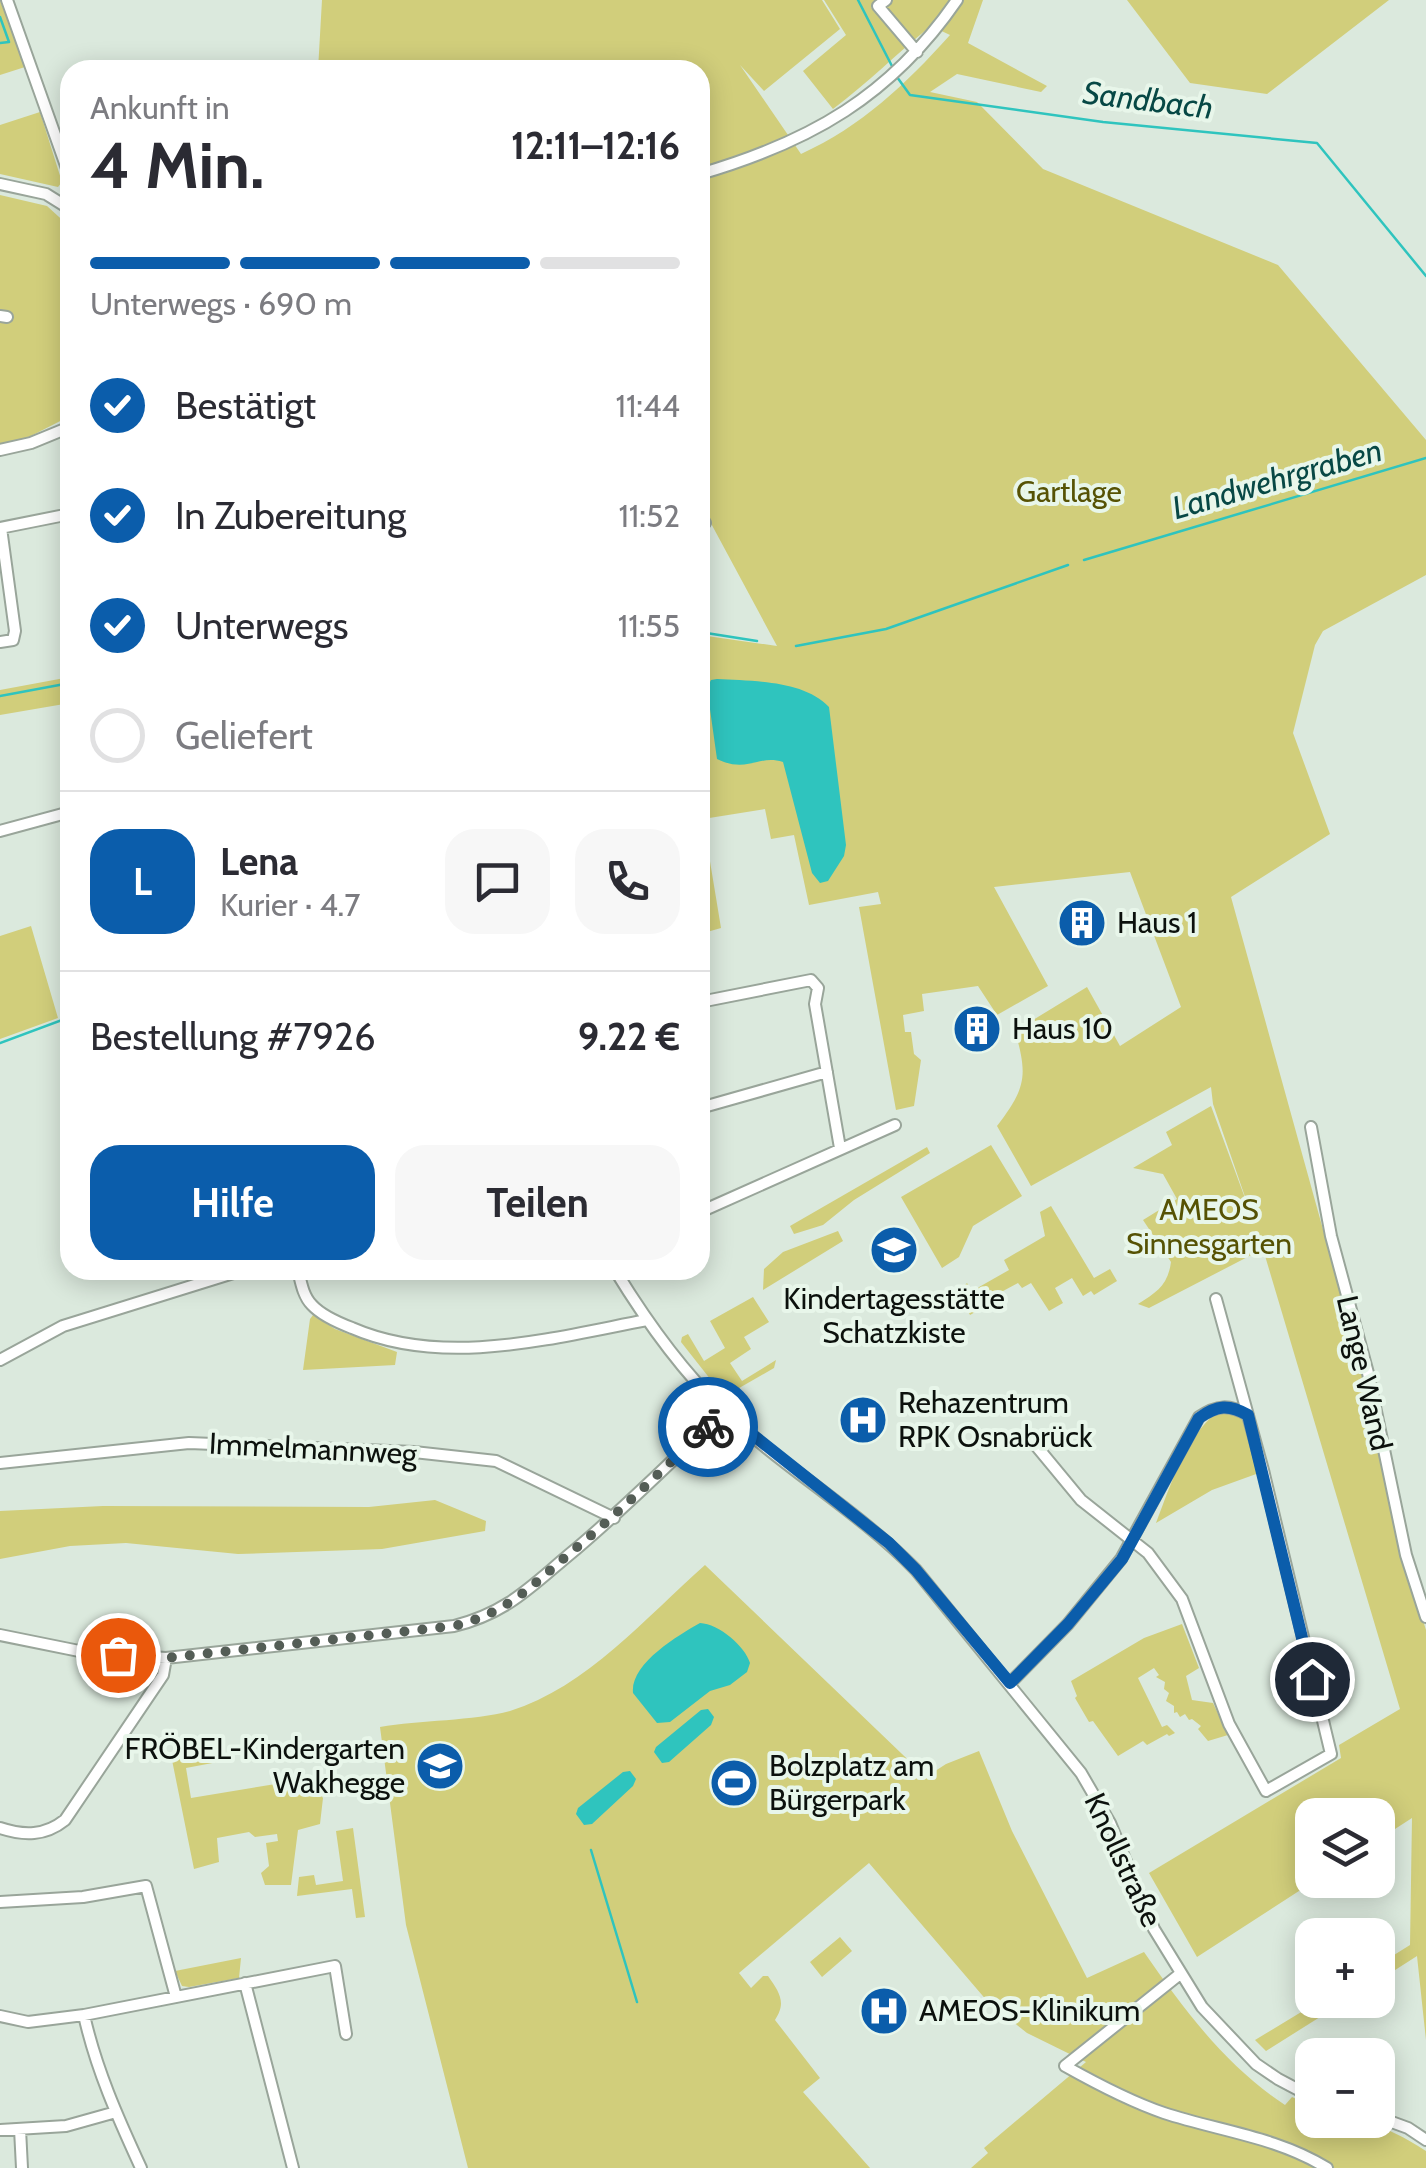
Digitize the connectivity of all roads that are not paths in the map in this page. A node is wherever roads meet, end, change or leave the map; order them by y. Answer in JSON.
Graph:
{"nodes":[{"id":1,"x":7,"y":0,"type":"edge"},
{"id":2,"x":886,"y":0,"type":"edge"},
{"id":3,"x":958,"y":0,"type":"edge"},
{"id":4,"x":918,"y":52,"type":"junction"},
{"id":5,"x":60,"y":149,"type":"edge"},
{"id":6,"x":710,"y":171,"type":"edge"},
{"id":7,"x":0,"y":184,"type":"edge"},
{"id":8,"x":60,"y":199,"type":"edge"},
{"id":9,"x":60,"y":430,"type":"edge"},
{"id":10,"x":0,"y":450,"type":"edge"},
{"id":11,"x":60,"y":516,"type":"edge"},
{"id":12,"x":0,"y":528,"type":"edge"},
{"id":13,"x":0,"y":642,"type":"edge"},
{"id":14,"x":60,"y":815,"type":"edge"},
{"id":15,"x":0,"y":832,"type":"edge"},
{"id":16,"x":710,"y":1000,"type":"edge"},
{"id":17,"x":827,"y":1072,"type":"junction"},
{"id":18,"x":710,"y":1105,"type":"edge"},
{"id":19,"x":895,"y":1124,"type":"dead end"},
{"id":20,"x":1310,"y":1126,"type":"dead end"},
{"id":21,"x":840,"y":1148,"type":"junction"},
{"id":22,"x":710,"y":1207,"type":"edge"},
{"id":23,"x":211,"y":1280,"type":"edge"},
{"id":24,"x":300,"y":1280,"type":"edge"},
{"id":25,"x":621,"y":1280,"type":"edge"},
{"id":26,"x":1216,"y":1299,"type":"dead end"},
{"id":27,"x":648,"y":1320,"type":"junction"},
{"id":28,"x":0,"y":1360,"type":"edge"},
{"id":29,"x":724,"y":1412,"type":"junction"},
{"id":30,"x":1248,"y":1415,"type":"junction"},
{"id":31,"x":1033,"y":1442,"type":"dead end"},
{"id":32,"x":0,"y":1462,"type":"edge"},
{"id":33,"x":614,"y":1518,"type":"junction"},
{"id":34,"x":1134,"y":1541,"type":"junction"},
{"id":35,"x":1426,"y":1617,"type":"edge"},
{"id":36,"x":0,"y":1635,"type":"edge"},
{"id":37,"x":166,"y":1658,"type":"junction"},
{"id":38,"x":1010,"y":1683,"type":"junction"},
{"id":39,"x":0,"y":1828,"type":"edge"},
{"id":40,"x":0,"y":1902,"type":"edge"},
{"id":41,"x":1180,"y":1974,"type":"junction"},
{"id":42,"x":245,"y":1984,"type":"junction"},
{"id":43,"x":176,"y":1997,"type":"junction"},
{"id":44,"x":84,"y":2015,"type":"junction"},
{"id":45,"x":0,"y":2016,"type":"edge"},
{"id":46,"x":346,"y":2034,"type":"dead end"},
{"id":47,"x":1295,"y":2088,"type":"edge"},
{"id":48,"x":116,"y":2112,"type":"junction"},
{"id":49,"x":1395,"y":2124,"type":"edge"},
{"id":50,"x":20,"y":2128,"type":"junction"},
{"id":51,"x":0,"y":2130,"type":"edge"},
{"id":52,"x":1426,"y":2140,"type":"edge"},
{"id":53,"x":22,"y":2168,"type":"edge"},
{"id":54,"x":141,"y":2168,"type":"edge"},
{"id":55,"x":293,"y":2168,"type":"edge"},
{"id":56,"x":1326,"y":2168,"type":"edge"}],
"edges":[{"from":1,"to":5,"type":"street"},
{"from":2,"to":4,"type":"street"},
{"from":3,"to":4,"type":"street"},
{"from":4,"to":6,"type":"street"},
{"from":7,"to":8,"type":"street"},
{"from":9,"to":10,"type":"street"},
{"from":11,"to":12,"type":"street"},
{"from":12,"to":13,"type":"street"},
{"from":14,"to":15,"type":"street"},
{"from":16,"to":17,"type":"street"},
{"from":17,"to":18,"type":"street"},
{"from":17,"to":21,"type":"street"},
{"from":19,"to":21,"type":"street"},
{"from":20,"to":35,"type":"street","name":"Lange Wand"},
{"from":21,"to":22,"type":"street"},
{"from":23,"to":28,"type":"street"},
{"from":24,"to":27,"type":"street"},
{"from":25,"to":27,"type":"street","name":"Knollstraße"},
{"from":26,"to":30,"type":"street"},
{"from":27,"to":29,"type":"street","name":"Knollstraße"},
{"from":29,"to":33,"type":"street"},
{"from":29,"to":38,"type":"street","name":"Knollstraße"},
{"from":30,"to":34,"type":"street"},
{"from":30,"to":34,"type":"street"},
{"from":31,"to":34,"type":"street"},
{"from":32,"to":33,"type":"street","name":"Immelmannweg"},
{"from":33,"to":37,"type":"street"},
{"from":34,"to":38,"type":"street"},
{"from":36,"to":37,"type":"street"},
{"from":37,"to":39,"type":"street"},
{"from":38,"to":41,"type":"street","name":"Knollstraße"},
{"from":40,"to":43,"type":"street"},
{"from":41,"to":47,"type":"street","name":"Knollstraße"},
{"from":41,"to":56,"type":"street"},
{"from":42,"to":43,"type":"street"},
{"from":42,"to":46,"type":"street"},
{"from":42,"to":55,"type":"street"},
{"from":43,"to":44,"type":"street"},
{"from":44,"to":45,"type":"street"},
{"from":44,"to":48,"type":"street"},
{"from":48,"to":50,"type":"street"},
{"from":48,"to":54,"type":"street"},
{"from":49,"to":52,"type":"street"},
{"from":50,"to":51,"type":"street"},
{"from":50,"to":53,"type":"street"}]}
